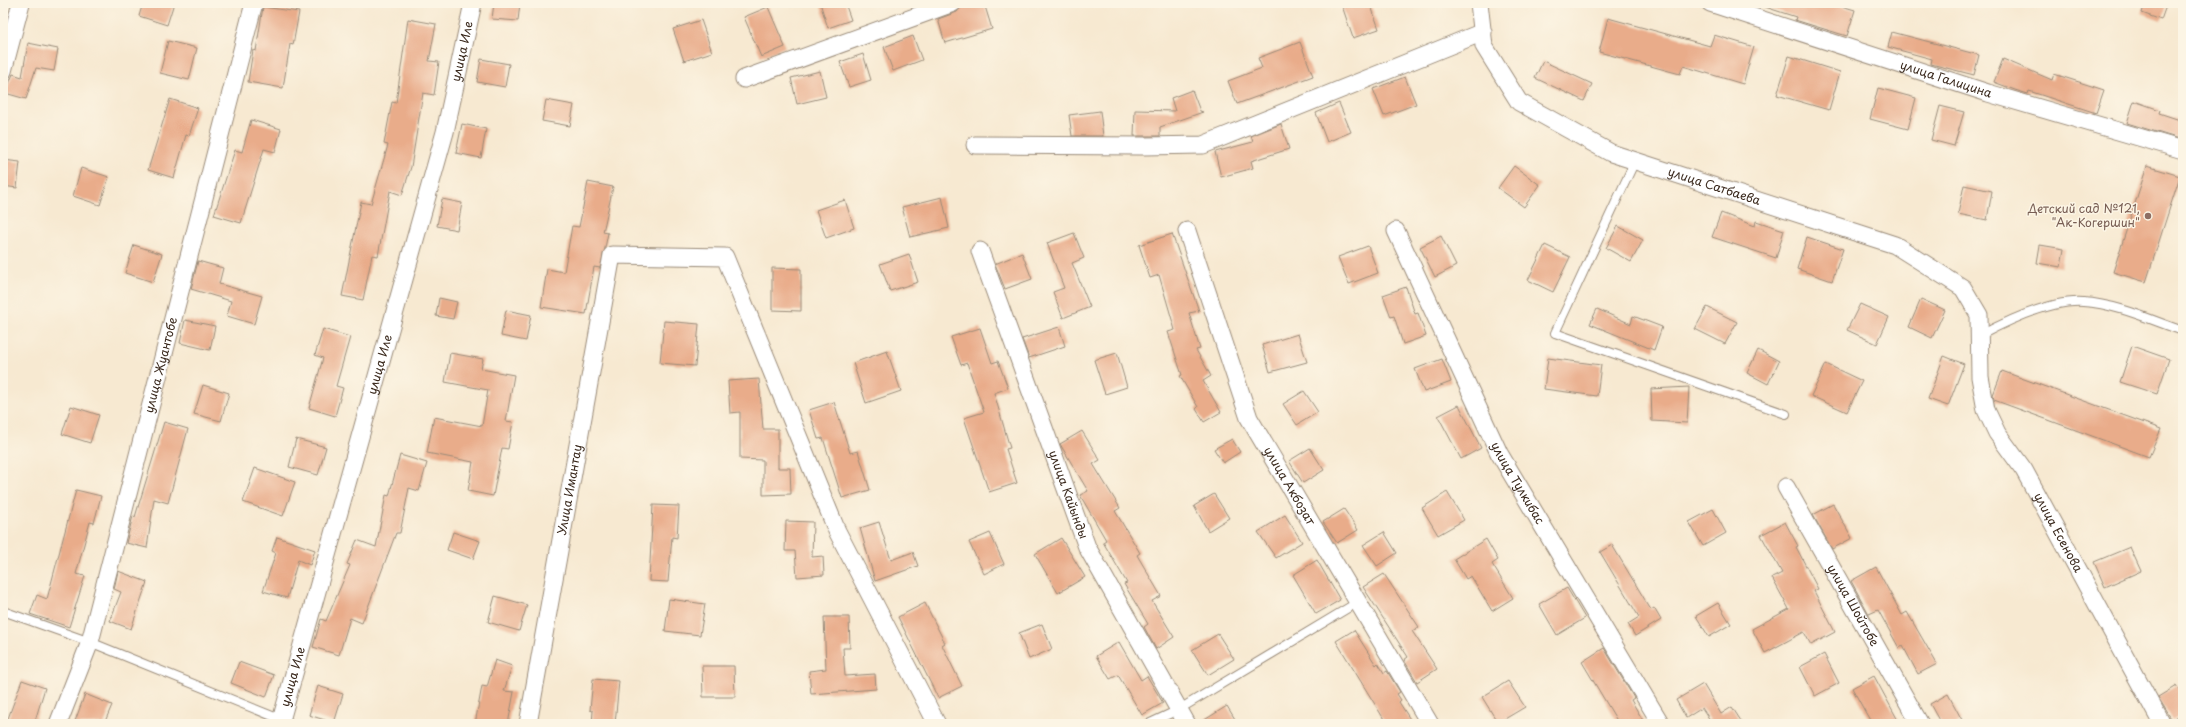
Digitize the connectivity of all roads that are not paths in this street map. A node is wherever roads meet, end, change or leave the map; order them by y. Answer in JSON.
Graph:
{"nodes":[{"id":1,"x":21,"y":3,"type":"edge"},
{"id":2,"x":254,"y":3,"type":"edge"},
{"id":3,"x":473,"y":3,"type":"edge"},
{"id":4,"x":953,"y":3,"type":"edge"},
{"id":5,"x":1479,"y":3,"type":"edge"},
{"id":6,"x":1710,"y":3,"type":"edge"},
{"id":7,"x":1483,"y":32,"type":"junction"},
{"id":8,"x":3,"y":71,"type":"edge"},
{"id":9,"x":744,"y":79,"type":"dead end"},
{"id":10,"x":975,"y":145,"type":"dead end"},
{"id":11,"x":2183,"y":150,"type":"edge"},
{"id":12,"x":1635,"y":161,"type":"junction"},
{"id":13,"x":1188,"y":231,"type":"dead end"},
{"id":14,"x":1396,"y":231,"type":"dead end"},
{"id":15,"x":980,"y":251,"type":"dead end"},
{"id":16,"x":2183,"y":331,"type":"edge"},
{"id":17,"x":1979,"y":336,"type":"junction"},
{"id":18,"x":1786,"y":414,"type":"dead end"},
{"id":19,"x":1786,"y":487,"type":"dead end"},
{"id":20,"x":1358,"y":602,"type":"junction"},
{"id":21,"x":3,"y":611,"type":"edge"},
{"id":22,"x":90,"y":642,"type":"junction"},
{"id":23,"x":1182,"y":717,"type":"edge"},
{"id":24,"x":284,"y":723,"type":"edge"},
{"id":25,"x":58,"y":724,"type":"edge"},
{"id":26,"x":528,"y":724,"type":"edge"},
{"id":27,"x":936,"y":724,"type":"edge"},
{"id":28,"x":1148,"y":724,"type":"edge"},
{"id":29,"x":1430,"y":724,"type":"edge"},
{"id":30,"x":1661,"y":724,"type":"edge"},
{"id":31,"x":1920,"y":724,"type":"edge"},
{"id":32,"x":2162,"y":724,"type":"edge"}],
"edges":[{"from":1,"to":8,"type":"street"},
{"from":2,"to":22,"type":"street","name":"улица Жуантобе"},
{"from":3,"to":24,"type":"street","name":"улица Иле"},
{"from":4,"to":9,"type":"street"},
{"from":5,"to":7,"type":"street","name":"улица Сатбаева"},
{"from":6,"to":11,"type":"street","name":"улица Галицина"},
{"from":7,"to":10,"type":"street"},
{"from":7,"to":12,"type":"street","name":"улица Сатбаева"},
{"from":12,"to":17,"type":"street","name":"улица Сатбаева"},
{"from":12,"to":18,"type":"lane"},
{"from":13,"to":20,"type":"street","name":"улица Акбозат"},
{"from":14,"to":30,"type":"street","name":"улица Тулкибас"},
{"from":15,"to":23,"type":"street","name":"улица Кайынды"},
{"from":16,"to":17,"type":"lane"},
{"from":17,"to":32,"type":"street","name":"улица Есенова"},
{"from":19,"to":31,"type":"street","name":"улица Шойтобе"},
{"from":20,"to":23,"type":"lane"},
{"from":20,"to":29,"type":"street","name":"улица Акбозат"},
{"from":21,"to":22,"type":"lane"},
{"from":22,"to":24,"type":"lane"},
{"from":22,"to":25,"type":"street","name":"улица Жуантобе"},
{"from":23,"to":28,"type":"lane"},
{"from":26,"to":27,"type":"street","name":"Улица Имантау"}]}
